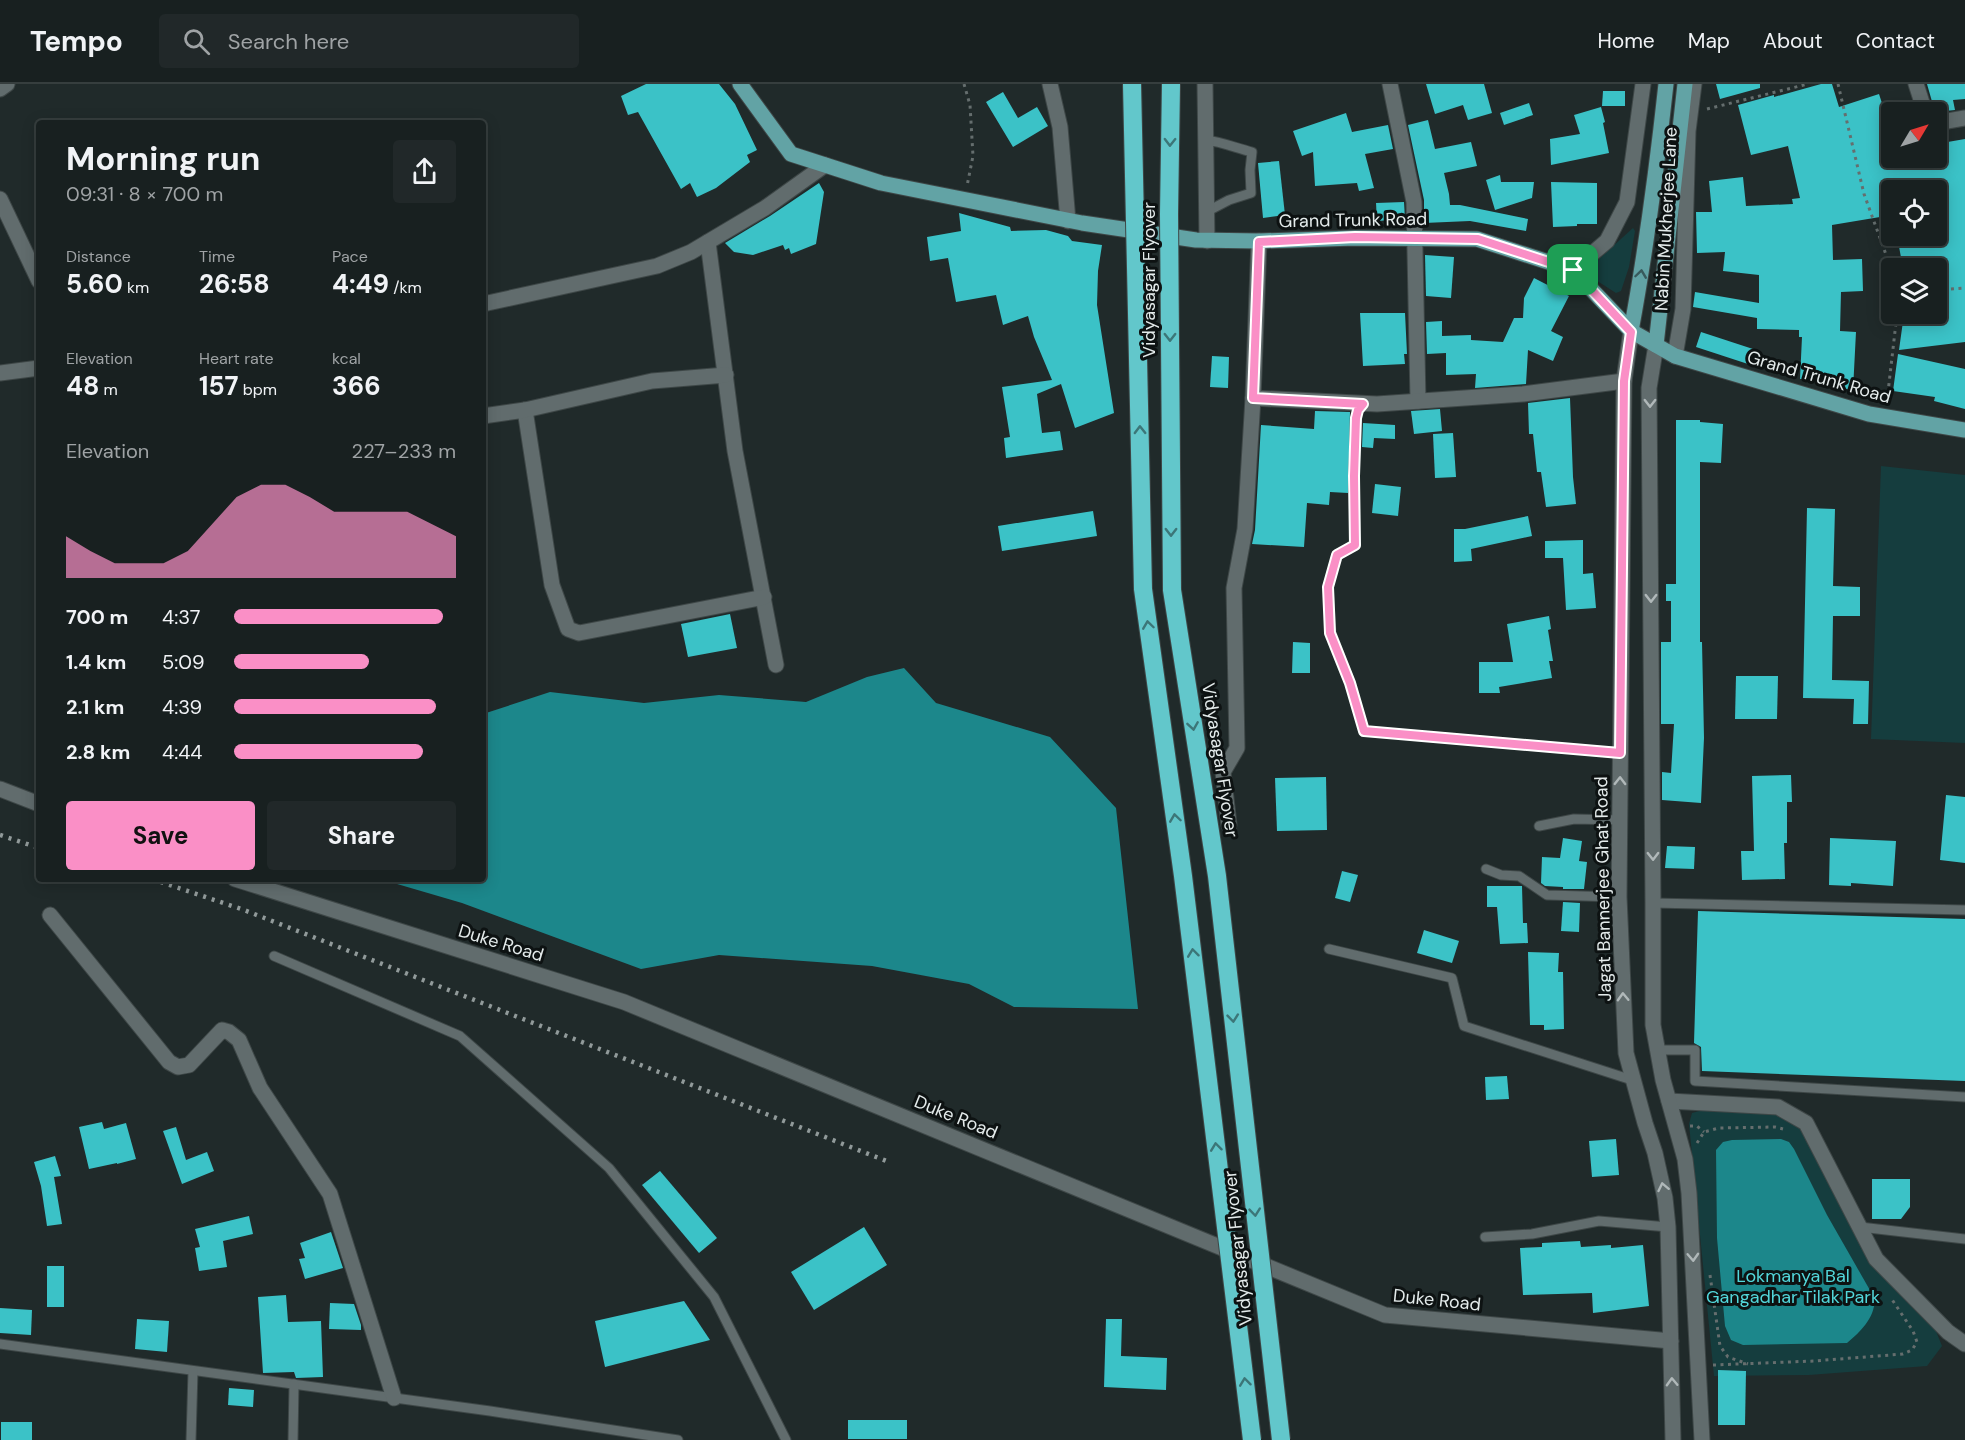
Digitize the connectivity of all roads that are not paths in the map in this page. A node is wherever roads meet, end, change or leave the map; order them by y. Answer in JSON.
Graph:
{"nodes":[{"id":1,"x":7,"y":84,"type":"edge"},
{"id":2,"x":740,"y":84,"type":"edge"},
{"id":3,"x":1050,"y":84,"type":"edge"},
{"id":4,"x":1132,"y":84,"type":"edge"},
{"id":5,"x":1171,"y":84,"type":"edge"},
{"id":6,"x":1205,"y":84,"type":"edge"},
{"id":7,"x":1390,"y":84,"type":"edge"},
{"id":8,"x":1643,"y":84,"type":"edge"},
{"id":9,"x":1666,"y":84,"type":"edge"},
{"id":10,"x":1685,"y":84,"type":"edge"},
{"id":11,"x":1694,"y":84,"type":"edge"},
{"id":12,"x":1916,"y":84,"type":"edge"},
{"id":13,"x":0,"y":89,"type":"edge"},
{"id":14,"x":1922,"y":102,"type":"edge"},
{"id":15,"x":1965,"y":118,"type":"edge"},
{"id":16,"x":1947,"y":121,"type":"edge"},
{"id":17,"x":1206,"y":140,"type":"junction"},
{"id":18,"x":825,"y":165,"type":"junction"},
{"id":19,"x":0,"y":199,"type":"edge"},
{"id":20,"x":1206,"y":212,"type":"junction"},
{"id":21,"x":1068,"y":220,"type":"junction"},
{"id":22,"x":1415,"y":238,"type":"junction"},
{"id":23,"x":1206,"y":241,"type":"junction"},
{"id":24,"x":708,"y":242,"type":"junction"},
{"id":25,"x":1259,"y":242,"type":"junction"},
{"id":26,"x":33,"y":255,"type":"edge"},
{"id":27,"x":1573,"y":270,"type":"junction"},
{"id":28,"x":486,"y":303,"type":"edge"},
{"id":29,"x":1631,"y":332,"type":"junction"},
{"id":30,"x":1656,"y":345,"type":"junction"},
{"id":31,"x":1675,"y":356,"type":"junction"},
{"id":32,"x":36,"y":368,"type":"edge"},
{"id":33,"x":0,"y":373,"type":"edge"},
{"id":34,"x":726,"y":375,"type":"junction"},
{"id":35,"x":1624,"y":381,"type":"junction"},
{"id":36,"x":1253,"y":398,"type":"junction"},
{"id":37,"x":1418,"y":401,"type":"junction"},
{"id":38,"x":1363,"y":404,"type":"junction"},
{"id":39,"x":525,"y":410,"type":"junction"},
{"id":40,"x":486,"y":416,"type":"edge"},
{"id":41,"x":1965,"y":430,"type":"edge"},
{"id":42,"x":764,"y":597,"type":"junction"},
{"id":43,"x":776,"y":665,"type":"dead end"},
{"id":44,"x":1620,"y":753,"type":"junction"},
{"id":45,"x":0,"y":789,"type":"edge"},
{"id":46,"x":36,"y":803,"type":"edge"},
{"id":47,"x":1620,"y":820,"type":"junction"},
{"id":48,"x":1229,"y":825,"type":"dead end"},
{"id":49,"x":1539,"y":826,"type":"dead end"},
{"id":50,"x":1486,"y":869,"type":"dead end"},
{"id":51,"x":245,"y":882,"type":"edge"},
{"id":52,"x":1619,"y":897,"type":"junction"},
{"id":53,"x":1653,"y":903,"type":"junction"},
{"id":54,"x":1965,"y":910,"type":"edge"},
{"id":55,"x":50,"y":915,"type":"dead end"},
{"id":56,"x":1329,"y":949,"type":"dead end"},
{"id":57,"x":274,"y":956,"type":"dead end"},
{"id":58,"x":1656,"y":1050,"type":"junction"},
{"id":59,"x":1632,"y":1080,"type":"junction"},
{"id":60,"x":1965,"y":1097,"type":"edge"},
{"id":61,"x":1669,"y":1101,"type":"junction"},
{"id":62,"x":1668,"y":1227,"type":"junction"},
{"id":63,"x":1860,"y":1227,"type":"junction"},
{"id":64,"x":1485,"y":1237,"type":"dead end"},
{"id":65,"x":1965,"y":1239,"type":"edge"},
{"id":66,"x":1671,"y":1341,"type":"junction"},
{"id":67,"x":0,"y":1344,"type":"edge"},
{"id":68,"x":1965,"y":1344,"type":"edge"},
{"id":69,"x":193,"y":1371,"type":"junction"},
{"id":70,"x":294,"y":1384,"type":"junction"},
{"id":71,"x":394,"y":1398,"type":"junction"},
{"id":72,"x":190,"y":1440,"type":"edge"},
{"id":73,"x":293,"y":1440,"type":"edge"},
{"id":74,"x":678,"y":1440,"type":"edge"},
{"id":75,"x":786,"y":1440,"type":"edge"},
{"id":76,"x":1252,"y":1440,"type":"edge"},
{"id":77,"x":1281,"y":1440,"type":"edge"},
{"id":78,"x":1673,"y":1440,"type":"edge"},
{"id":79,"x":1702,"y":1440,"type":"edge"}],
"edges":[{"from":1,"to":13,"type":"street"},
{"from":2,"to":18,"type":"main road","name":"Grand Trunk Road"},
{"from":3,"to":21,"type":"street"},
{"from":76,"to":4,"type":"highway","name":"Vidyasagar Flyover","one_way":true,"bridge":true},
{"from":5,"to":77,"type":"highway","name":"Vidyasagar Flyover","one_way":true,"bridge":true},
{"from":6,"to":17,"type":"street"},
{"from":7,"to":22,"type":"street"},
{"from":8,"to":27,"type":"street"},
{"from":29,"to":9,"type":"main road","one_way":true},
{"from":10,"to":30,"type":"main road"},
{"from":11,"to":31,"type":"street","name":"Nabin Mukherjee Lane"},
{"from":12,"to":14,"type":"street"},
{"from":15,"to":16,"type":"street"},
{"from":17,"to":20,"type":"street"},
{"from":17,"to":20,"type":"lane"},
{"from":18,"to":21,"type":"main road","name":"Grand Trunk Road"},
{"from":18,"to":24,"type":"street"},
{"from":19,"to":26,"type":"street"},
{"from":20,"to":23,"type":"street"},
{"from":21,"to":23,"type":"main road","name":"Grand Trunk Road"},
{"from":22,"to":25,"type":"main road","name":"Grand Trunk Road"},
{"from":22,"to":27,"type":"main road","name":"Grand Trunk Road"},
{"from":22,"to":37,"type":"street"},
{"from":23,"to":25,"type":"main road","name":"Grand Trunk Road"},
{"from":24,"to":28,"type":"street"},
{"from":24,"to":34,"type":"street"},
{"from":25,"to":36,"type":"street"},
{"from":27,"to":29,"type":"main road","name":"Grand Trunk Road"},
{"from":29,"to":30,"type":"main road","name":"Grand Trunk Road"},
{"from":29,"to":35,"type":"street","name":"Jagat Bannerjee Ghat Road"},
{"from":30,"to":31,"type":"main road","name":"Grand Trunk Road"},
{"from":30,"to":53,"type":"street","one_way":true},
{"from":31,"to":41,"type":"main road","name":"Grand Trunk Road"},
{"from":32,"to":33,"type":"street"},
{"from":34,"to":39,"type":"street"},
{"from":34,"to":42,"type":"street"},
{"from":35,"to":37,"type":"street"},
{"from":35,"to":44,"type":"street","name":"Jagat Bannerjee Ghat Road"},
{"from":36,"to":38,"type":"street"},
{"from":36,"to":48,"type":"street"},
{"from":37,"to":38,"type":"street"},
{"from":38,"to":44,"type":"lane"},
{"from":39,"to":40,"type":"street"},
{"from":39,"to":42,"type":"street"},
{"from":42,"to":43,"type":"street"},
{"from":47,"to":44,"type":"street","name":"Jagat Bannerjee Ghat Road","one_way":true},
{"from":45,"to":46,"type":"street"},
{"from":47,"to":49,"type":"lane"},
{"from":47,"to":52,"type":"street","name":"Jagat Bannerjee Ghat Road"},
{"from":50,"to":52,"type":"lane"},
{"from":51,"to":66,"type":"street","name":"Duke Road"},
{"from":59,"to":52,"type":"street","name":"Jagat Bannerjee Ghat Road","one_way":true},
{"from":53,"to":54,"type":"lane"},
{"from":53,"to":58,"type":"street"},
{"from":55,"to":71,"type":"street"},
{"from":56,"to":59,"type":"lane"},
{"from":57,"to":75,"type":"lane"},
{"from":58,"to":60,"type":"lane"},
{"from":58,"to":61,"type":"street"},
{"from":62,"to":59,"type":"street","name":"Jagat Bannerjee Ghat Road","one_way":true},
{"from":61,"to":63,"type":"street"},
{"from":61,"to":79,"type":"street","one_way":true},
{"from":62,"to":64,"type":"lane"},
{"from":62,"to":66,"type":"street","name":"Jagat Bannerjee Ghat Road"},
{"from":63,"to":65,"type":"lane"},
{"from":63,"to":68,"type":"street"},
{"from":78,"to":66,"type":"street","name":"Jagat Bannerjee Ghat Road","one_way":true},
{"from":67,"to":69,"type":"lane"},
{"from":69,"to":70,"type":"lane"},
{"from":69,"to":72,"type":"lane"},
{"from":70,"to":71,"type":"lane"},
{"from":70,"to":73,"type":"lane"},
{"from":71,"to":74,"type":"lane"}]}
